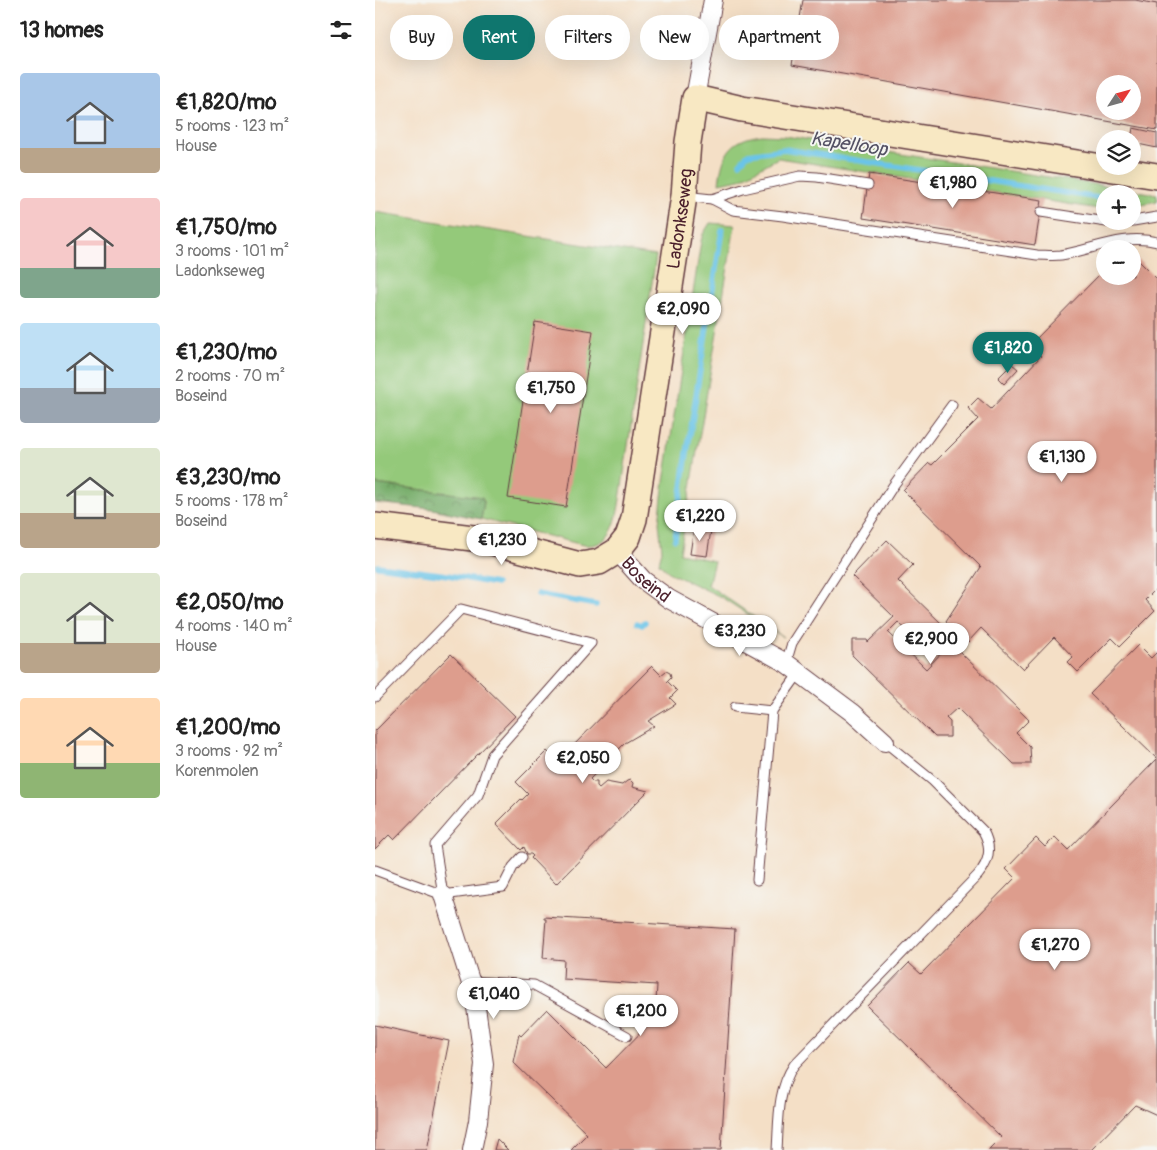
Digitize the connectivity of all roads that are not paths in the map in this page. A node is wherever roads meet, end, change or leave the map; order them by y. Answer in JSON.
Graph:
{"nodes":[{"id":1,"x":713,"y":0,"type":"edge"},
{"id":2,"x":695,"y":98,"type":"junction"},
{"id":3,"x":1157,"y":176,"type":"edge"},
{"id":4,"x":868,"y":185,"type":"dead end"},
{"id":5,"x":684,"y":196,"type":"junction"},
{"id":6,"x":712,"y":200,"type":"junction"},
{"id":7,"x":1041,"y":212,"type":"dead end"},
{"id":8,"x":1157,"y":217,"type":"edge"},
{"id":9,"x":1141,"y":219,"type":"edge"},
{"id":10,"x":1096,"y":220,"type":"edge"},
{"id":11,"x":1157,"y":242,"type":"edge"},
{"id":12,"x":952,"y":405,"type":"dead end"},
{"id":13,"x":375,"y":526,"type":"edge"},
{"id":14,"x":617,"y":551,"type":"junction"},
{"id":15,"x":793,"y":668,"type":"junction"},
{"id":16,"x":375,"y":697,"type":"edge"},
{"id":17,"x":735,"y":707,"type":"dead end"},
{"id":18,"x":772,"y":711,"type":"junction"},
{"id":19,"x":885,"y":742,"type":"joint"},
{"id":20,"x":523,"y":857,"type":"dead end"},
{"id":21,"x":375,"y":870,"type":"edge"},
{"id":22,"x":757,"y":880,"type":"dead end"},
{"id":23,"x":443,"y":895,"type":"junction"},
{"id":24,"x":470,"y":981,"type":"junction"},
{"id":25,"x":627,"y":1036,"type":"dead end"},
{"id":26,"x":472,"y":1150,"type":"edge"},
{"id":27,"x":777,"y":1150,"type":"edge"}],
"edges":[{"from":1,"to":2,"type":"street","name":"Ladonkseweg"},
{"from":2,"to":3,"type":"street"},
{"from":2,"to":5,"type":"street","name":"Ladonkseweg"},
{"from":4,"to":6,"type":"lane"},
{"from":5,"to":6,"type":"lane"},
{"from":5,"to":14,"type":"street","name":"Ladonkseweg"},
{"from":6,"to":11,"type":"lane"},
{"from":7,"to":10,"type":"lane"},
{"from":8,"to":9,"type":"lane"},
{"from":12,"to":15,"type":"lane"},
{"from":13,"to":14,"type":"street","name":"Boseind"},
{"from":14,"to":15,"type":"street","name":"Boseind"},
{"from":15,"to":18,"type":"lane"},
{"from":15,"to":19,"type":"street","name":"Boseind"},
{"from":16,"to":23,"type":"lane"},
{"from":17,"to":18,"type":"lane"},
{"from":18,"to":22,"type":"lane"},
{"from":19,"to":27,"type":"lane"},
{"from":20,"to":23,"type":"lane"},
{"from":21,"to":23,"type":"lane"},
{"from":23,"to":24,"type":"street"},
{"from":24,"to":25,"type":"lane"},
{"from":24,"to":26,"type":"street"}]}
